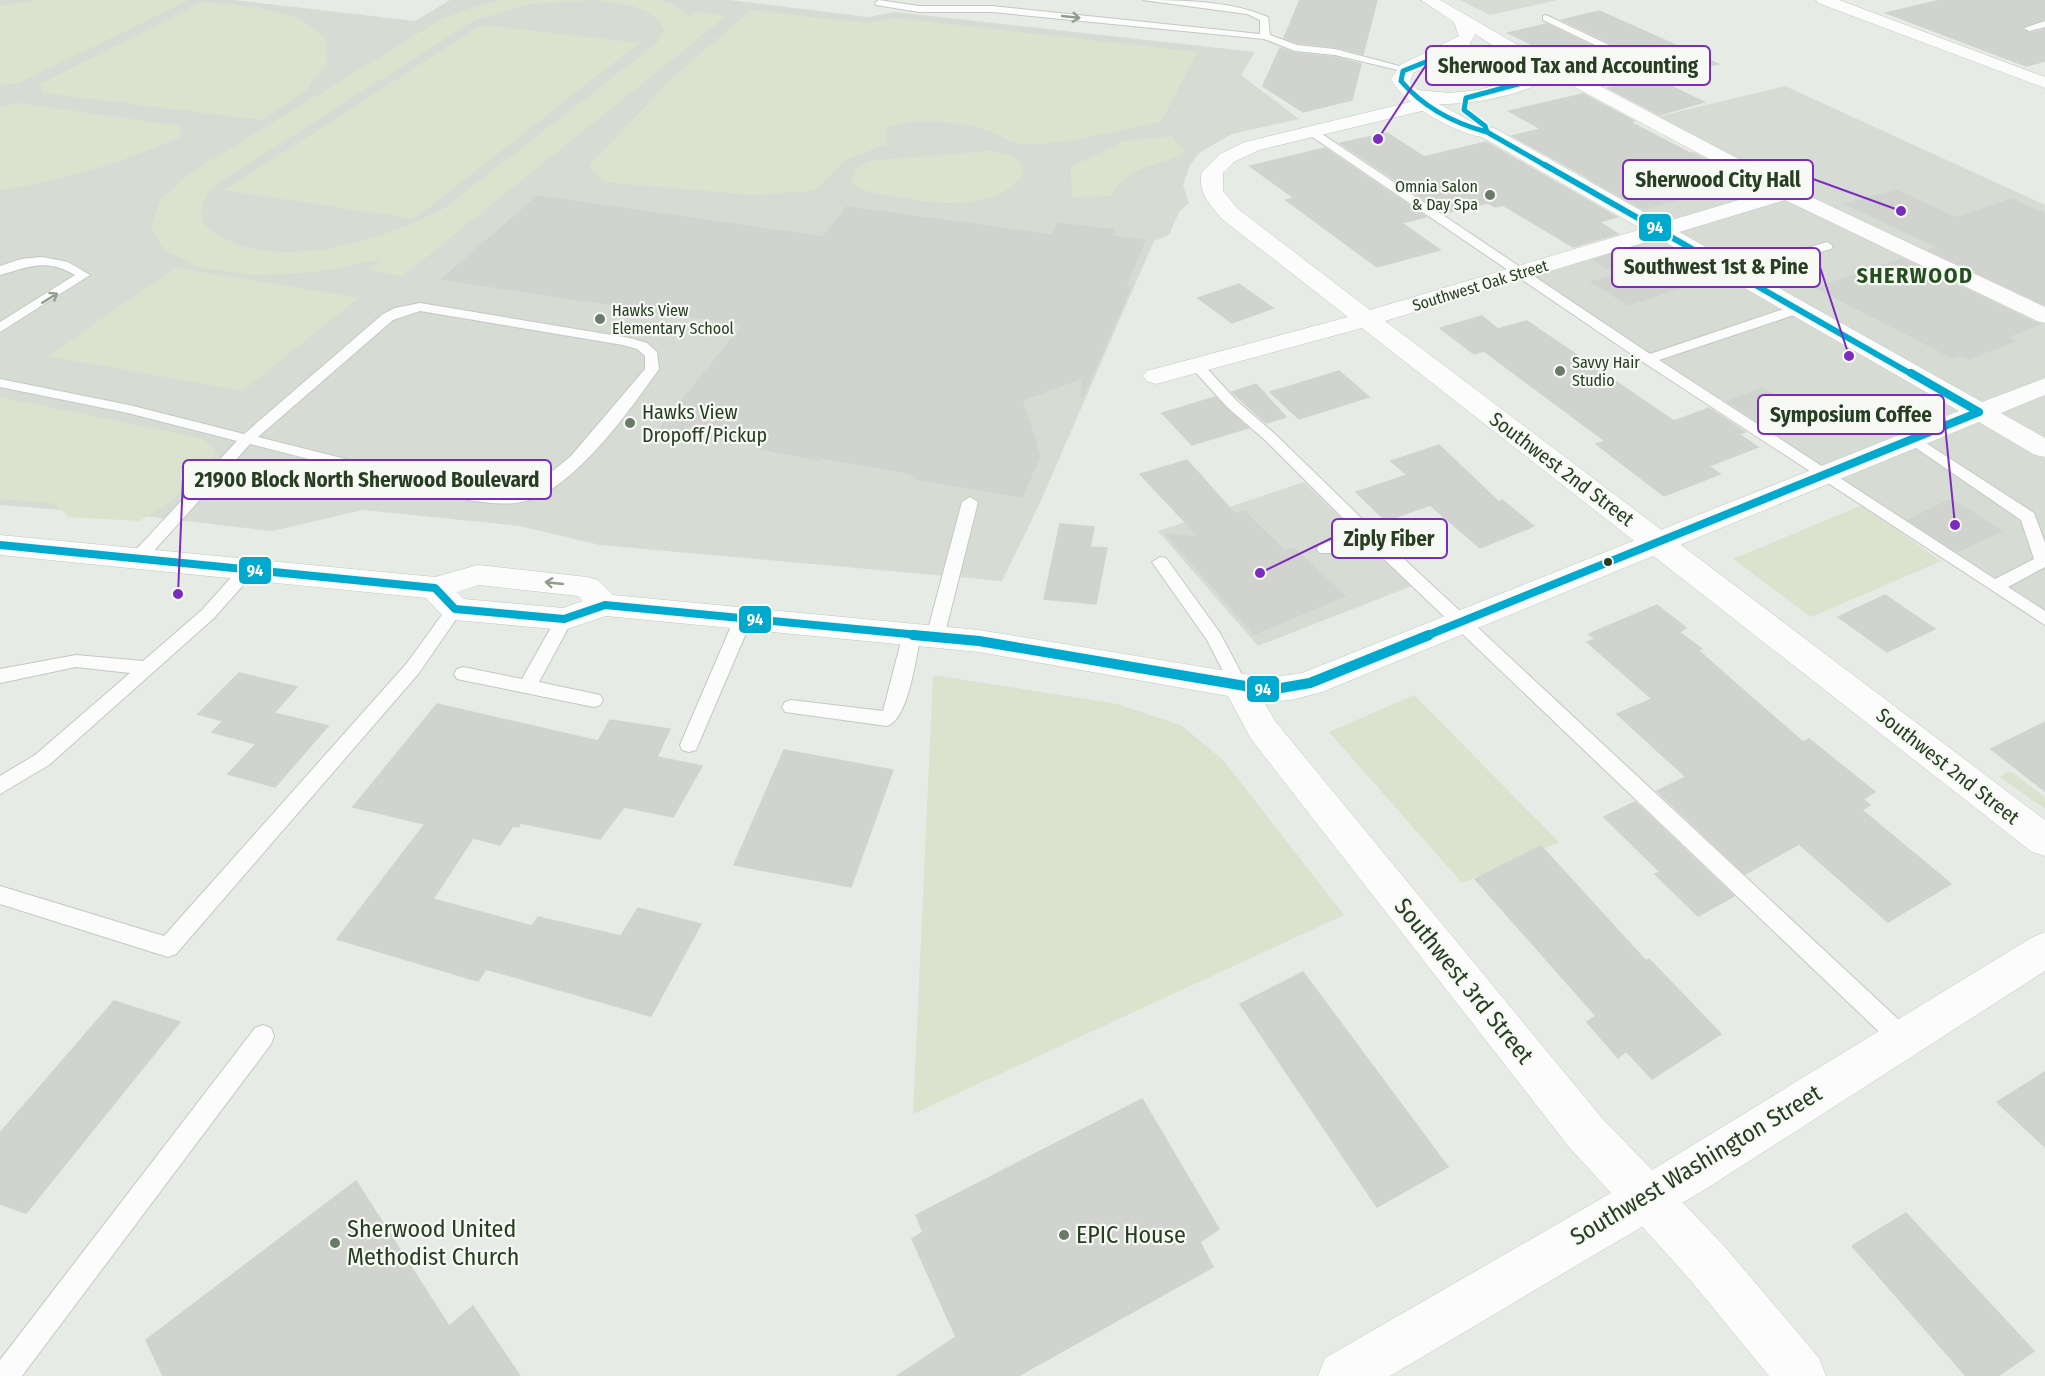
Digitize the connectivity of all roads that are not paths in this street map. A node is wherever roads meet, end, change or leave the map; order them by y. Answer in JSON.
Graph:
{"nodes":[{"id":1,"x":1147,"y":0,"type":"edge"},
{"id":2,"x":1429,"y":0,"type":"edge"},
{"id":3,"x":1824,"y":0,"type":"edge"},
{"id":4,"x":1874,"y":2,"type":"dead end"},
{"id":5,"x":879,"y":3,"type":"dead end"},
{"id":6,"x":1029,"y":4,"type":"dead end"},
{"id":7,"x":1846,"y":8,"type":"junction"},
{"id":8,"x":1013,"y":11,"type":"junction"},
{"id":9,"x":1546,"y":18,"type":"dead end"},
{"id":10,"x":1462,"y":22,"type":"junction"},
{"id":11,"x":2045,"y":24,"type":"edge"},
{"id":12,"x":2029,"y":28,"type":"dead end"},
{"id":13,"x":1265,"y":36,"type":"junction"},
{"id":14,"x":1444,"y":53,"type":"junction"},
{"id":15,"x":1525,"y":56,"type":"junction"},
{"id":16,"x":1406,"y":69,"type":"junction"},
{"id":17,"x":1543,"y":70,"type":"junction"},
{"id":18,"x":2045,"y":83,"type":"edge"},
{"id":19,"x":1420,"y":98,"type":"junction"},
{"id":20,"x":1466,"y":98,"type":"junction"},
{"id":21,"x":1312,"y":132,"type":"junction"},
{"id":22,"x":1487,"y":132,"type":"junction"},
{"id":23,"x":1795,"y":190,"type":"junction"},
{"id":24,"x":1661,"y":231,"type":"junction"},
{"id":25,"x":1827,"y":246,"type":"dead end"},
{"id":26,"x":0,"y":261,"type":"edge"},
{"id":27,"x":15,"y":264,"type":"junction"},
{"id":28,"x":0,"y":271,"type":"edge"},
{"id":29,"x":1734,"y":272,"type":"junction"},
{"id":30,"x":1520,"y":273,"type":"junction"},
{"id":31,"x":1798,"y":309,"type":"junction"},
{"id":32,"x":2045,"y":316,"type":"edge"},
{"id":33,"x":1366,"y":319,"type":"junction"},
{"id":34,"x":0,"y":328,"type":"edge"},
{"id":35,"x":1648,"y":358,"type":"junction"},
{"id":36,"x":1196,"y":365,"type":"junction"},
{"id":37,"x":1156,"y":376,"type":"dead end"},
{"id":38,"x":0,"y":383,"type":"edge"},
{"id":39,"x":2045,"y":386,"type":"edge"},
{"id":40,"x":1979,"y":412,"type":"junction"},
{"id":41,"x":247,"y":439,"type":"junction"},
{"id":42,"x":1910,"y":439,"type":"junction"},
{"id":43,"x":2045,"y":449,"type":"edge"},
{"id":44,"x":1825,"y":474,"type":"junction"},
{"id":45,"x":970,"y":502,"type":"dead end"},
{"id":46,"x":1367,"y":533,"type":"junction"},
{"id":47,"x":1658,"y":542,"type":"junction"},
{"id":48,"x":0,"y":545,"type":"edge"},
{"id":49,"x":1325,"y":549,"type":"dead end"},
{"id":50,"x":137,"y":559,"type":"junction"},
{"id":51,"x":1160,"y":562,"type":"dead end"},
{"id":52,"x":248,"y":569,"type":"junction"},
{"id":53,"x":1995,"y":586,"type":"junction"},
{"id":54,"x":445,"y":598,"type":"junction"},
{"id":55,"x":605,"y":605,"type":"junction"},
{"id":56,"x":744,"y":617,"type":"junction"},
{"id":57,"x":564,"y":619,"type":"junction"},
{"id":58,"x":2045,"y":619,"type":"edge"},
{"id":59,"x":1461,"y":623,"type":"junction"},
{"id":60,"x":923,"y":635,"type":"junction"},
{"id":61,"x":147,"y":668,"type":"junction"},
{"id":62,"x":463,"y":674,"type":"dead end"},
{"id":63,"x":0,"y":676,"type":"edge"},
{"id":64,"x":1239,"y":686,"type":"junction"},
{"id":65,"x":527,"y":687,"type":"junction"},
{"id":66,"x":594,"y":700,"type":"dead end"},
{"id":67,"x":791,"y":707,"type":"dead end"},
{"id":68,"x":689,"y":745,"type":"dead end"},
{"id":69,"x":0,"y":786,"type":"edge"},
{"id":70,"x":2045,"y":841,"type":"edge"},
{"id":71,"x":0,"y":895,"type":"edge"},
{"id":72,"x":2045,"y":950,"type":"edge"},
{"id":73,"x":263,"y":1036,"type":"dead end"},
{"id":74,"x":1903,"y":1039,"type":"junction"},
{"id":75,"x":1647,"y":1198,"type":"junction"},
{"id":76,"x":5,"y":1376,"type":"edge"},
{"id":77,"x":1343,"y":1376,"type":"edge"},
{"id":78,"x":1801,"y":1376,"type":"edge"}],
"edges":[{"from":1,"to":13,"type":"lane"},
{"from":2,"to":10,"type":"main road"},
{"from":3,"to":7,"type":"main road"},
{"from":4,"to":7,"type":"main road"},
{"from":5,"to":8,"type":"lane"},
{"from":6,"to":8,"type":"lane"},
{"from":7,"to":18,"type":"main road"},
{"from":8,"to":13,"type":"lane","one_way":true},
{"from":9,"to":17,"type":"lane"},
{"from":10,"to":14,"type":"main road"},
{"from":10,"to":15,"type":"main road"},
{"from":11,"to":12,"type":"lane"},
{"from":13,"to":16,"type":"lane"},
{"from":14,"to":15,"type":"main road"},
{"from":14,"to":16,"type":"main road"},
{"from":15,"to":17,"type":"main road"},
{"from":16,"to":19,"type":"main road"},
{"from":17,"to":20,"type":"main road"},
{"from":17,"to":23,"type":"main road"},
{"from":19,"to":20,"type":"main road"},
{"from":19,"to":21,"type":"main road"},
{"from":19,"to":22,"type":"main road"},
{"from":20,"to":22,"type":"main road"},
{"from":21,"to":30,"type":"lane"},
{"from":21,"to":33,"type":"main road","name":"Southwest 2nd Street"},
{"from":22,"to":24,"type":"main road"},
{"from":23,"to":24,"type":"main road","name":"Southwest Oak Street"},
{"from":23,"to":32,"type":"main road"},
{"from":24,"to":29,"type":"main road"},
{"from":24,"to":30,"type":"main road","name":"Southwest Oak Street"},
{"from":25,"to":29,"type":"lane"},
{"from":26,"to":27,"type":"lane"},
{"from":27,"to":28,"type":"lane"},
{"from":34,"to":27,"type":"lane","one_way":true},
{"from":29,"to":31,"type":"main road"},
{"from":30,"to":33,"type":"main road","name":"Southwest Oak Street"},
{"from":30,"to":35,"type":"lane"},
{"from":31,"to":35,"type":"lane"},
{"from":31,"to":40,"type":"main road"},
{"from":33,"to":36,"type":"main road","name":"Southwest Oak Street"},
{"from":33,"to":47,"type":"main road","name":"Southwest 2nd Street"},
{"from":35,"to":44,"type":"lane"},
{"from":36,"to":37,"type":"main road","name":"Southwest Oak Street"},
{"from":36,"to":46,"type":"lane"},
{"from":38,"to":41,"type":"lane"},
{"from":39,"to":40,"type":"main road"},
{"from":40,"to":42,"type":"main road"},
{"from":40,"to":43,"type":"main road"},
{"from":41,"to":41,"type":"lane"},
{"from":41,"to":50,"type":"lane"},
{"from":42,"to":44,"type":"main road"},
{"from":42,"to":53,"type":"lane"},
{"from":44,"to":47,"type":"main road"},
{"from":44,"to":53,"type":"lane"},
{"from":45,"to":60,"type":"lane"},
{"from":46,"to":49,"type":"lane"},
{"from":46,"to":59,"type":"lane"},
{"from":47,"to":59,"type":"main road"},
{"from":47,"to":70,"type":"main road","name":"Southwest 2nd Street"},
{"from":48,"to":50,"type":"main road"},
{"from":50,"to":52,"type":"main road"},
{"from":51,"to":64,"type":"lane","name":"Southwest 3rd Street"},
{"from":52,"to":54,"type":"main road"},
{"from":52,"to":61,"type":"lane"},
{"from":53,"to":58,"type":"lane"},
{"from":55,"to":54,"type":"main road","one_way":true},
{"from":54,"to":57,"type":"main road"},
{"from":54,"to":71,"type":"lane"},
{"from":55,"to":56,"type":"main road"},
{"from":55,"to":57,"type":"main road"},
{"from":56,"to":60,"type":"main road"},
{"from":56,"to":68,"type":"lane"},
{"from":57,"to":65,"type":"lane"},
{"from":59,"to":64,"type":"main road"},
{"from":59,"to":74,"type":"lane"},
{"from":60,"to":64,"type":"main road"},
{"from":60,"to":67,"type":"lane"},
{"from":61,"to":63,"type":"lane"},
{"from":61,"to":69,"type":"lane"},
{"from":62,"to":65,"type":"lane"},
{"from":64,"to":75,"type":"main road","name":"Southwest 3rd Street"},
{"from":65,"to":66,"type":"lane"},
{"from":72,"to":74,"type":"main road","name":"Southwest Washington Street"},
{"from":73,"to":76,"type":"lane"},
{"from":74,"to":75,"type":"main road","name":"Southwest Washington Street"},
{"from":75,"to":77,"type":"main road","name":"Southwest Washington Street"},
{"from":75,"to":78,"type":"main road","name":"Southwest 3rd Street"}]}
